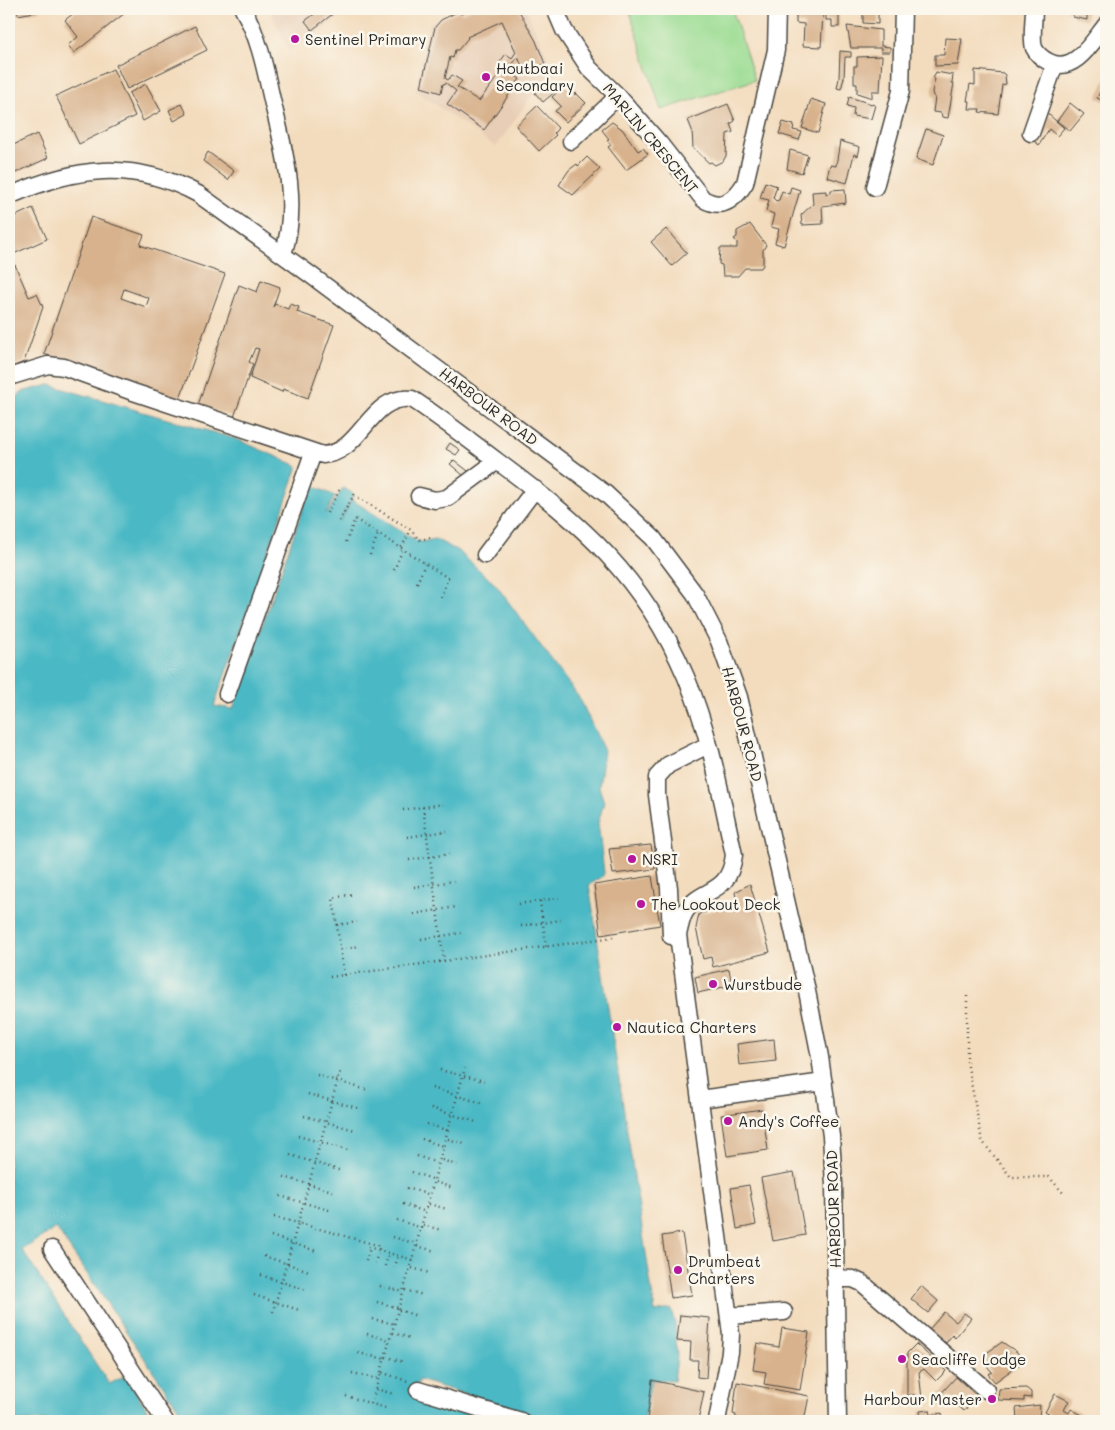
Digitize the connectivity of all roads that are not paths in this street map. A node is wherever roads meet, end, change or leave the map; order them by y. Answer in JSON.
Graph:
{"nodes":[{"id":1,"x":244,"y":9,"type":"edge"},
{"id":2,"x":555,"y":9,"type":"edge"},
{"id":3,"x":777,"y":9,"type":"edge"},
{"id":4,"x":903,"y":9,"type":"edge"},
{"id":5,"x":1034,"y":9,"type":"edge"},
{"id":6,"x":1106,"y":25,"type":"edge"},
{"id":7,"x":1055,"y":64,"type":"junction"},
{"id":8,"x":618,"y":96,"type":"junction"},
{"id":9,"x":1031,"y":133,"type":"dead end"},
{"id":10,"x":571,"y":141,"type":"dead end"},
{"id":11,"x":875,"y":187,"type":"dead end"},
{"id":12,"x":9,"y":196,"type":"edge"},
{"id":13,"x":283,"y":254,"type":"junction"},
{"id":14,"x":9,"y":377,"type":"edge"},
{"id":15,"x":312,"y":453,"type":"junction"},
{"id":16,"x":498,"y":461,"type":"junction"},
{"id":17,"x":536,"y":489,"type":"junction"},
{"id":18,"x":419,"y":496,"type":"dead end"},
{"id":19,"x":485,"y":555,"type":"dead end"},
{"id":20,"x":227,"y":694,"type":"dead end"},
{"id":21,"x":708,"y":745,"type":"junction"},
{"id":22,"x":671,"y":936,"type":"dead end"},
{"id":23,"x":824,"y":1082,"type":"junction"},
{"id":24,"x":700,"y":1099,"type":"junction"},
{"id":25,"x":52,"y":1250,"type":"dead end"},
{"id":26,"x":836,"y":1278,"type":"junction"},
{"id":27,"x":784,"y":1312,"type":"dead end"},
{"id":28,"x":729,"y":1316,"type":"junction"},
{"id":29,"x":417,"y":1387,"type":"road end"},
{"id":30,"x":986,"y":1390,"type":"dead end"},
{"id":31,"x":165,"y":1421,"type":"edge"},
{"id":32,"x":521,"y":1421,"type":"edge"},
{"id":33,"x":717,"y":1421,"type":"edge"},
{"id":34,"x":838,"y":1421,"type":"edge"}],
"edges":[{"from":1,"to":13,"type":"street"},
{"from":2,"to":8,"type":"street","name":"MARLIN CRESCENT"},
{"from":3,"to":8,"type":"street","name":"MARLIN CRESCENT"},
{"from":4,"to":11,"type":"street"},
{"from":5,"to":7,"type":"street"},
{"from":6,"to":7,"type":"street"},
{"from":7,"to":9,"type":"street"},
{"from":8,"to":10,"type":"street"},
{"from":12,"to":13,"type":"street","name":"HARBOUR ROAD"},
{"from":13,"to":23,"type":"street","name":"HARBOUR ROAD"},
{"from":14,"to":15,"type":"street"},
{"from":15,"to":16,"type":"street"},
{"from":15,"to":20,"type":"street"},
{"from":16,"to":17,"type":"street"},
{"from":16,"to":18,"type":"street"},
{"from":17,"to":19,"type":"street"},
{"from":17,"to":21,"type":"street"},
{"from":21,"to":22,"type":"street"},
{"from":21,"to":24,"type":"street"},
{"from":23,"to":24,"type":"street"},
{"from":23,"to":26,"type":"street","name":"HARBOUR ROAD"},
{"from":24,"to":28,"type":"street"},
{"from":25,"to":31,"type":"street"},
{"from":26,"to":30,"type":"street"},
{"from":26,"to":34,"type":"street","name":"HARBOUR ROAD"},
{"from":27,"to":28,"type":"street"},
{"from":28,"to":33,"type":"street"},
{"from":29,"to":32,"type":"street"}]}
